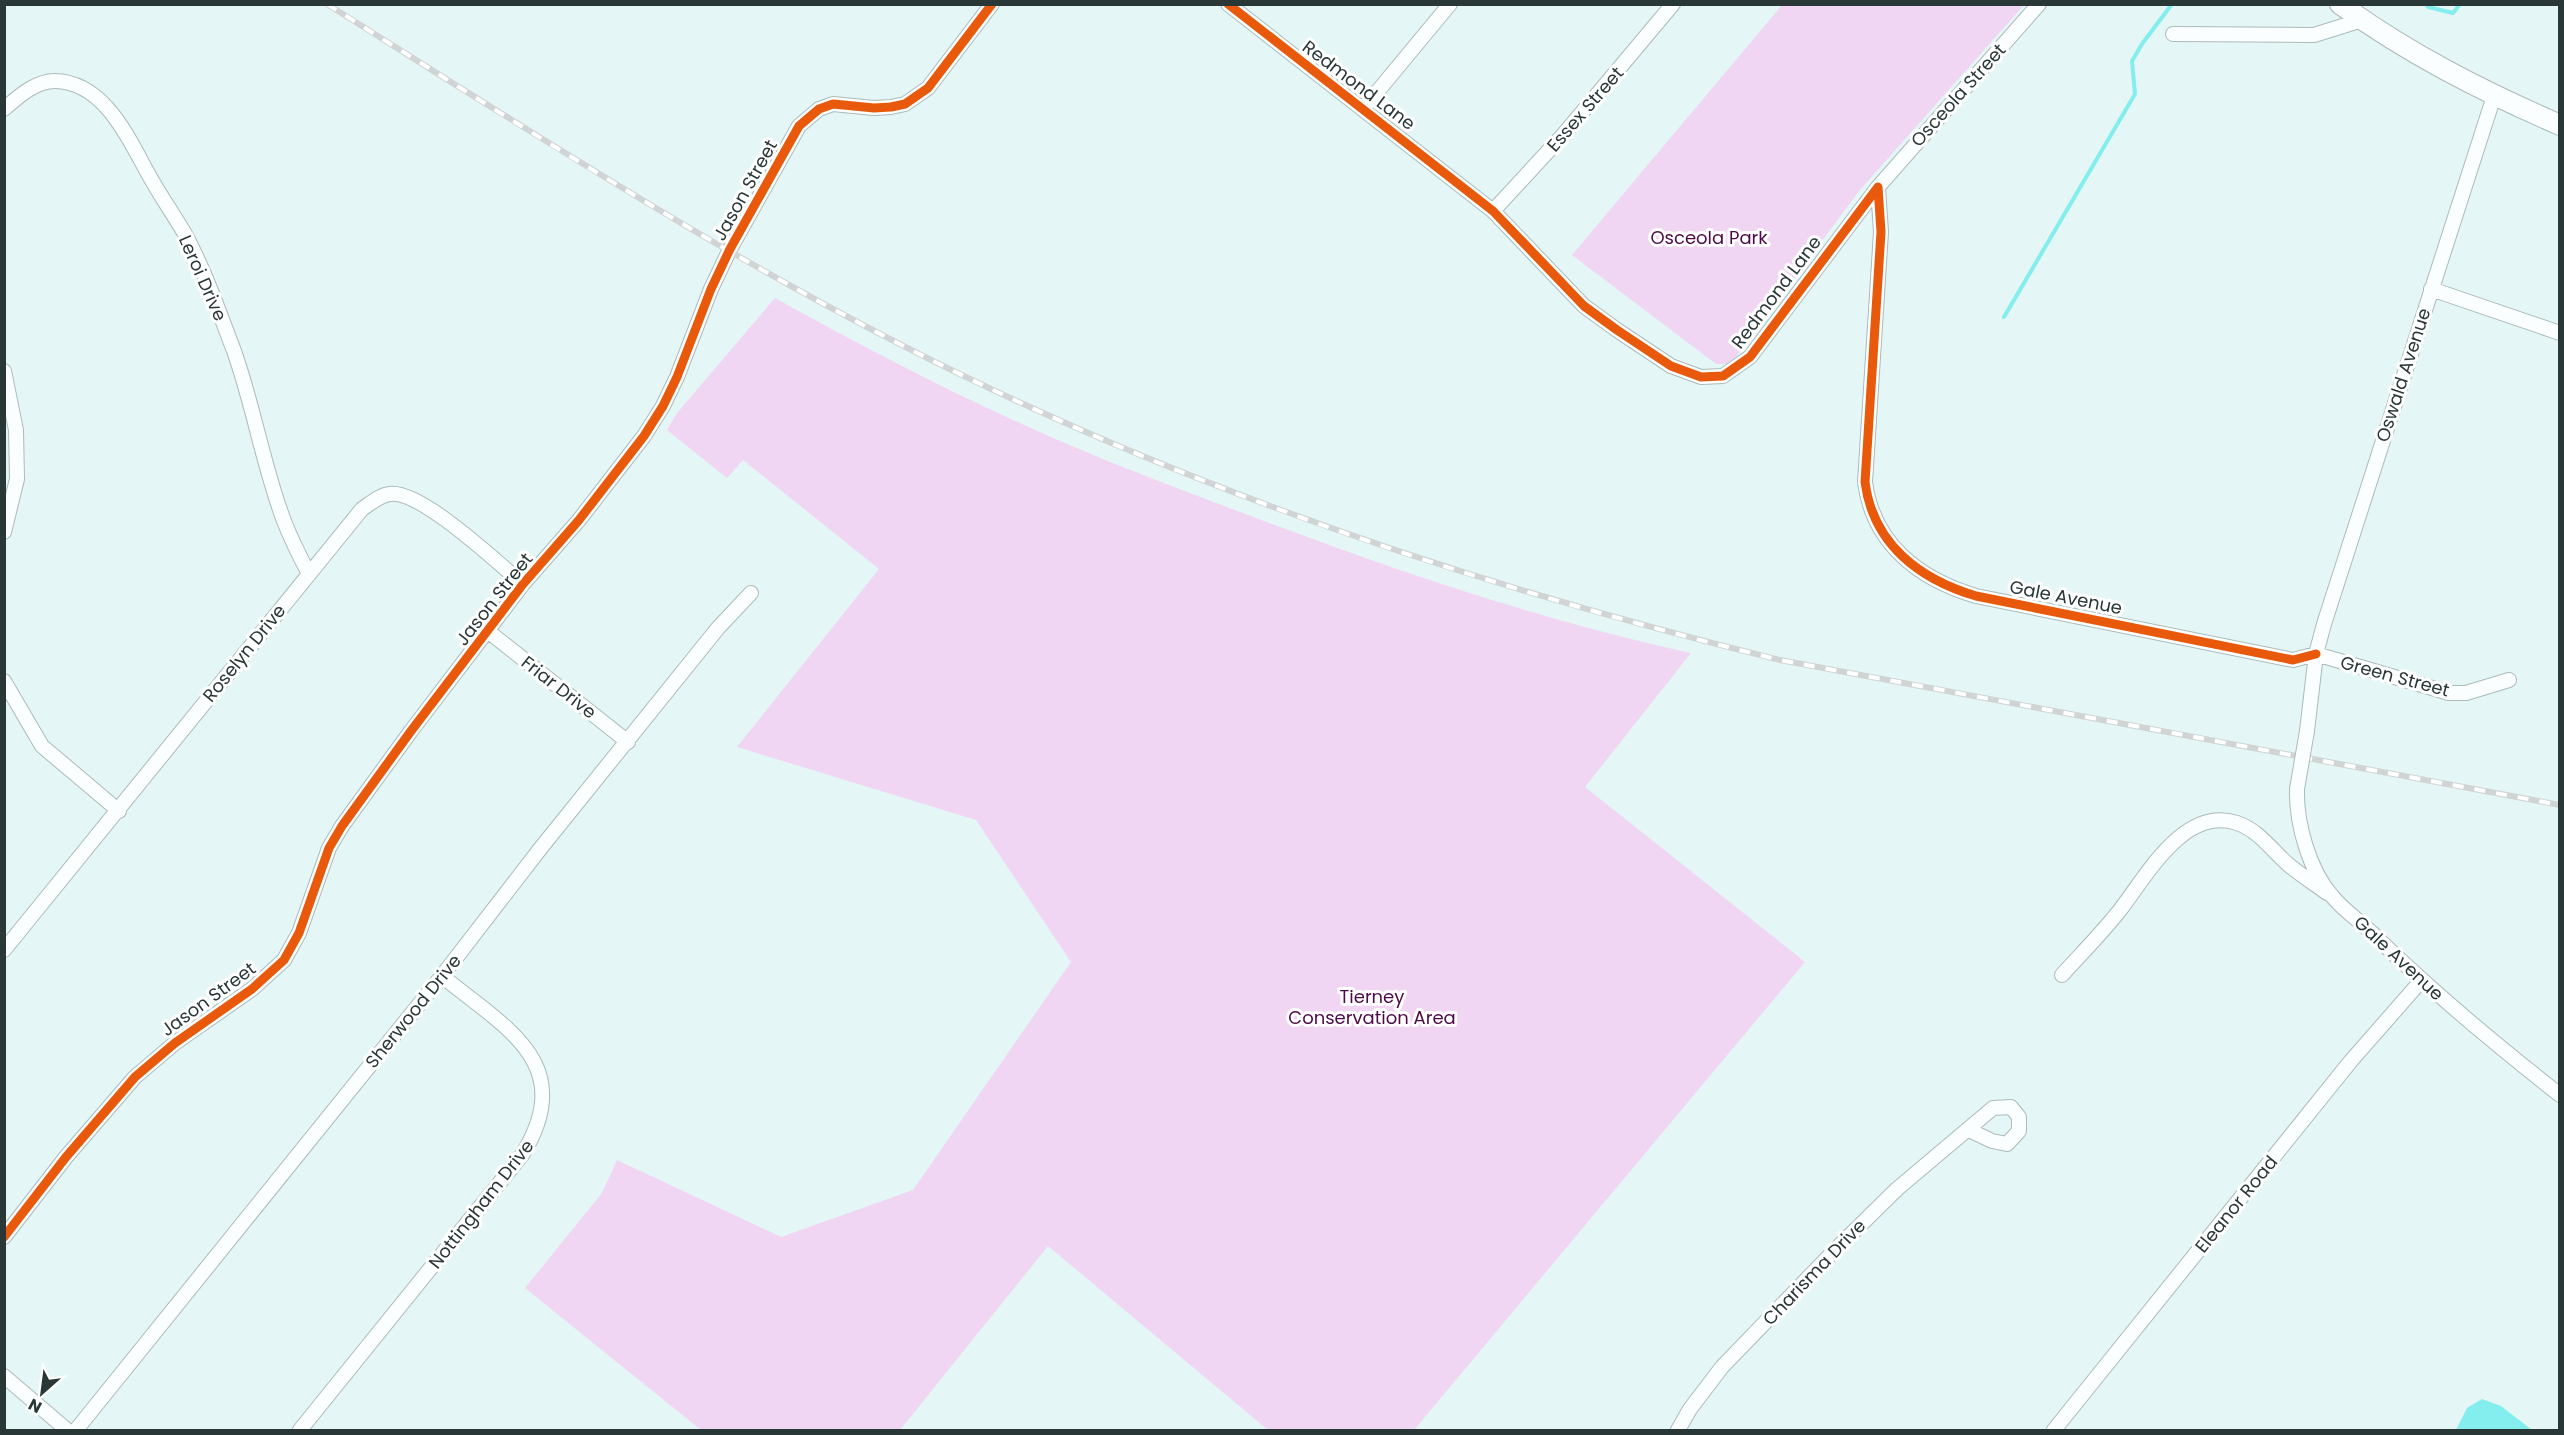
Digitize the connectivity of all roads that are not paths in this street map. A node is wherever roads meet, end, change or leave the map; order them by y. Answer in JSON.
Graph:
{"nodes":[{"id":1,"x":992,"y":4,"type":"edge"},
{"id":2,"x":1228,"y":4,"type":"edge"},
{"id":3,"x":1450,"y":4,"type":"edge"},
{"id":4,"x":1674,"y":4,"type":"edge"},
{"id":5,"x":2039,"y":4,"type":"edge"},
{"id":6,"x":2340,"y":4,"type":"edge"},
{"id":7,"x":2362,"y":20,"type":"junction"},
{"id":8,"x":2173,"y":34,"type":"dead end"},
{"id":9,"x":2493,"y":96,"type":"junction"},
{"id":10,"x":4,"y":109,"type":"edge"},
{"id":11,"x":1363,"y":109,"type":"junction"},
{"id":12,"x":2559,"y":125,"type":"edge"},
{"id":13,"x":1878,"y":187,"type":"junction"},
{"id":14,"x":1493,"y":211,"type":"junction"},
{"id":15,"x":2431,"y":290,"type":"junction"},
{"id":16,"x":2559,"y":333,"type":"edge"},
{"id":17,"x":4,"y":371,"type":"edge"},
{"id":18,"x":4,"y":532,"type":"edge"},
{"id":19,"x":309,"y":574,"type":"junction"},
{"id":20,"x":524,"y":584,"type":"junction"},
{"id":21,"x":751,"y":593,"type":"dead end"},
{"id":22,"x":489,"y":632,"type":"junction"},
{"id":23,"x":2316,"y":654,"type":"junction"},
{"id":24,"x":2509,"y":680,"type":"dead end"},
{"id":25,"x":4,"y":681,"type":"edge"},
{"id":26,"x":628,"y":742,"type":"junction"},
{"id":27,"x":118,"y":811,"type":"junction"},
{"id":28,"x":2331,"y":896,"type":"junction"},
{"id":29,"x":4,"y":950,"type":"edge"},
{"id":30,"x":2062,"y":975,"type":"dead end"},
{"id":31,"x":442,"y":976,"type":"junction"},
{"id":32,"x":2421,"y":981,"type":"junction"},
{"id":33,"x":2559,"y":1095,"type":"edge"},
{"id":34,"x":1969,"y":1130,"type":"dead end"},
{"id":35,"x":4,"y":1237,"type":"edge"},
{"id":36,"x":4,"y":1377,"type":"edge"},
{"id":37,"x":67,"y":1431,"type":"edge"},
{"id":38,"x":76,"y":1431,"type":"edge"},
{"id":39,"x":300,"y":1431,"type":"edge"},
{"id":40,"x":1678,"y":1431,"type":"edge"},
{"id":41,"x":2054,"y":1431,"type":"edge"}],
"edges":[{"from":1,"to":20,"type":"street","name":"Jason Street"},
{"from":2,"to":11,"type":"street","name":"Redmond Lane"},
{"from":3,"to":11,"type":"street"},
{"from":4,"to":14,"type":"street","name":"Essex Street"},
{"from":5,"to":13,"type":"street","name":"Osceola Street"},
{"from":6,"to":7,"type":"highway"},
{"from":7,"to":8,"type":"street"},
{"from":7,"to":9,"type":"highway"},
{"from":9,"to":12,"type":"highway"},
{"from":9,"to":15,"type":"street","name":"Oswald Avenue"},
{"from":10,"to":19,"type":"street","name":"Leroi Drive"},
{"from":11,"to":14,"type":"street","name":"Redmond Lane"},
{"from":13,"to":14,"type":"street","name":"Redmond Lane"},
{"from":13,"to":23,"type":"street","name":"Gale Avenue"},
{"from":15,"to":16,"type":"street"},
{"from":15,"to":23,"type":"street","name":"Oswald Avenue"},
{"from":17,"to":18,"type":"street"},
{"from":19,"to":20,"type":"street","name":"Roselyn Drive"},
{"from":19,"to":27,"type":"street","name":"Roselyn Drive"},
{"from":20,"to":22,"type":"street","name":"Jason Street"},
{"from":21,"to":26,"type":"street","name":"Sherwood Drive"},
{"from":22,"to":26,"type":"street","name":"Friar Drive"},
{"from":22,"to":35,"type":"street","name":"Jason Street"},
{"from":23,"to":24,"type":"street","name":"Green Street"},
{"from":23,"to":28,"type":"street","name":"Gale Avenue","bridge":true},
{"from":25,"to":27,"type":"street"},
{"from":26,"to":31,"type":"street","name":"Sherwood Drive"},
{"from":27,"to":29,"type":"street","name":"Roselyn Drive"},
{"from":28,"to":30,"type":"street"},
{"from":28,"to":32,"type":"street","name":"Gale Avenue"},
{"from":31,"to":38,"type":"street","name":"Sherwood Drive"},
{"from":31,"to":39,"type":"street","name":"Nottingham Drive"},
{"from":32,"to":33,"type":"street","name":"Gale Avenue"},
{"from":32,"to":41,"type":"street","name":"Eleanor Road"},
{"from":34,"to":40,"type":"street","name":"Charisma Drive"},
{"from":36,"to":37,"type":"street"}]}
